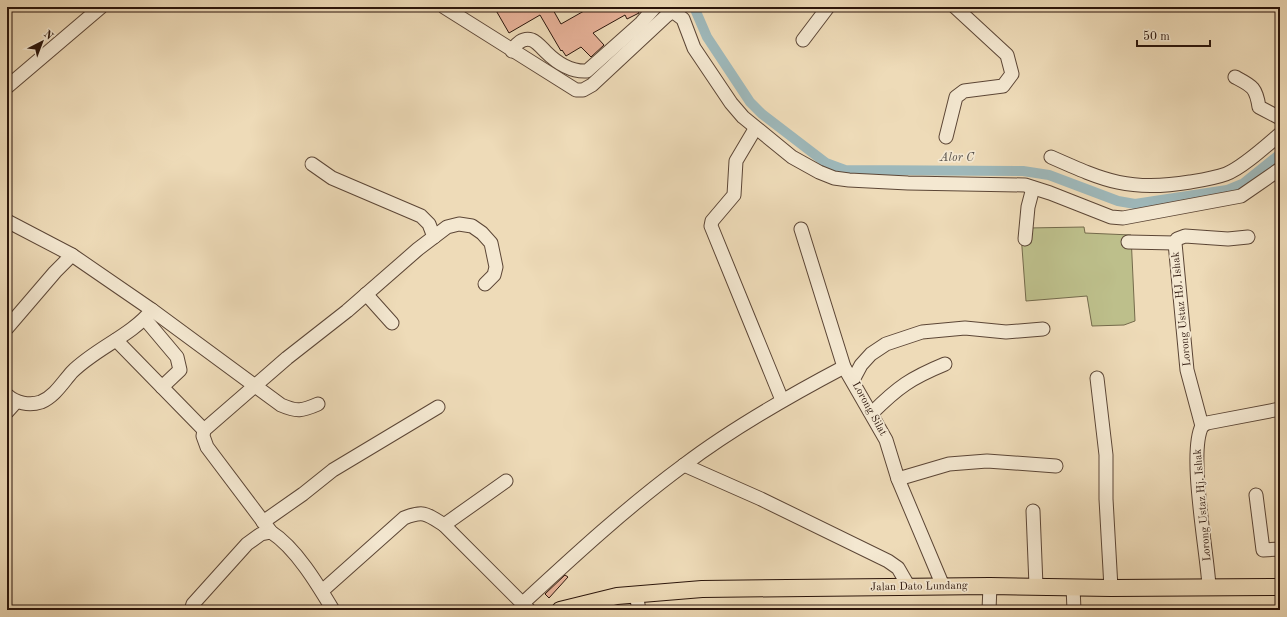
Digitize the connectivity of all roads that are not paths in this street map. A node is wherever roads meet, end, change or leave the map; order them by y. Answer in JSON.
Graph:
{"nodes":[{"id":1,"x":100,"y":7,"type":"edge"},
{"id":2,"x":655,"y":7,"type":"edge"},
{"id":3,"x":828,"y":7,"type":"edge"},
{"id":4,"x":955,"y":7,"type":"edge"},
{"id":5,"x":447,"y":8,"type":"edge"},
{"id":6,"x":803,"y":40,"type":"dead end"},
{"id":7,"x":512,"y":51,"type":"junction"},
{"id":8,"x":1235,"y":77,"type":"dead end"},
{"id":9,"x":7,"y":87,"type":"edge"},
{"id":10,"x":1280,"y":118,"type":"edge"},
{"id":11,"x":755,"y":129,"type":"junction"},
{"id":12,"x":1280,"y":134,"type":"edge"},
{"id":13,"x":946,"y":137,"type":"dead end"},
{"id":14,"x":1051,"y":157,"type":"dead end"},
{"id":15,"x":312,"y":164,"type":"dead end"},
{"id":16,"x":1280,"y":169,"type":"edge"},
{"id":17,"x":1033,"y":188,"type":"junction"},
{"id":18,"x":7,"y":221,"type":"edge"},
{"id":19,"x":801,"y":230,"type":"dead end"},
{"id":20,"x":434,"y":237,"type":"junction"},
{"id":21,"x":1248,"y":237,"type":"dead end"},
{"id":22,"x":1025,"y":239,"type":"dead end"},
{"id":23,"x":1128,"y":242,"type":"dead end"},
{"id":24,"x":1175,"y":243,"type":"junction"},
{"id":25,"x":72,"y":255,"type":"junction"},
{"id":26,"x":485,"y":284,"type":"dead end"},
{"id":27,"x":366,"y":294,"type":"junction"},
{"id":28,"x":148,"y":315,"type":"junction"},
{"id":29,"x":392,"y":323,"type":"dead end"},
{"id":30,"x":7,"y":328,"type":"edge"},
{"id":31,"x":1043,"y":329,"type":"dead end"},
{"id":32,"x":116,"y":340,"type":"junction"},
{"id":33,"x":945,"y":364,"type":"dead end"},
{"id":34,"x":844,"y":367,"type":"junction"},
{"id":35,"x":1098,"y":378,"type":"dead end"},
{"id":36,"x":854,"y":380,"type":"junction"},
{"id":37,"x":255,"y":385,"type":"junction"},
{"id":38,"x":162,"y":387,"type":"junction"},
{"id":39,"x":782,"y":400,"type":"junction"},
{"id":40,"x":10,"y":403,"type":"edge"},
{"id":41,"x":318,"y":404,"type":"dead end"},
{"id":42,"x":438,"y":407,"type":"dead end"},
{"id":43,"x":1280,"y":409,"type":"edge"},
{"id":44,"x":872,"y":413,"type":"junction"},
{"id":45,"x":1202,"y":426,"type":"junction"},
{"id":46,"x":204,"y":430,"type":"junction"},
{"id":47,"x":684,"y":465,"type":"junction"},
{"id":48,"x":1056,"y":466,"type":"dead end"},
{"id":49,"x":898,"y":479,"type":"junction"},
{"id":50,"x":506,"y":481,"type":"dead end"},
{"id":51,"x":1256,"y":495,"type":"dead end"},
{"id":52,"x":1033,"y":511,"type":"dead end"},
{"id":53,"x":444,"y":525,"type":"junction"},
{"id":54,"x":267,"y":527,"type":"junction"},
{"id":55,"x":1280,"y":549,"type":"edge"},
{"id":56,"x":943,"y":586,"type":"junction"},
{"id":57,"x":990,"y":586,"type":"junction"},
{"id":58,"x":1036,"y":586,"type":"junction"},
{"id":59,"x":1209,"y":586,"type":"junction"},
{"id":60,"x":909,"y":587,"type":"junction"},
{"id":61,"x":1074,"y":587,"type":"junction"},
{"id":62,"x":1280,"y":587,"type":"edge"},
{"id":63,"x":1111,"y":588,"type":"junction"},
{"id":64,"x":322,"y":591,"type":"junction"},
{"id":65,"x":636,"y":594,"type":"junction"},
{"id":66,"x":526,"y":607,"type":"edge"},
{"id":67,"x":191,"y":610,"type":"edge"},
{"id":68,"x":334,"y":610,"type":"edge"},
{"id":69,"x":560,"y":610,"type":"edge"},
{"id":70,"x":639,"y":610,"type":"edge"},
{"id":71,"x":989,"y":610,"type":"edge"},
{"id":72,"x":1074,"y":610,"type":"edge"}],
"edges":[{"from":1,"to":9,"type":"street"},
{"from":2,"to":7,"type":"street"},
{"from":3,"to":6,"type":"street"},
{"from":4,"to":13,"type":"street"},
{"from":5,"to":7,"type":"street"},
{"from":7,"to":11,"type":"street"},
{"from":8,"to":10,"type":"street"},
{"from":11,"to":17,"type":"street"},
{"from":11,"to":39,"type":"street"},
{"from":12,"to":14,"type":"street"},
{"from":15,"to":20,"type":"street"},
{"from":16,"to":17,"type":"street"},
{"from":17,"to":22,"type":"street"},
{"from":18,"to":25,"type":"street"},
{"from":19,"to":34,"type":"street","name":"Lorong Silat"},
{"from":20,"to":26,"type":"street"},
{"from":20,"to":27,"type":"street"},
{"from":21,"to":24,"type":"street","name":"Lorong Ustaz HJ. Ishak"},
{"from":23,"to":24,"type":"street"},
{"from":24,"to":45,"type":"street","name":"Lorong Ustaz HJ. Ishak"},
{"from":25,"to":28,"type":"street"},
{"from":25,"to":30,"type":"street"},
{"from":27,"to":29,"type":"street"},
{"from":27,"to":37,"type":"street"},
{"from":28,"to":32,"type":"street"},
{"from":28,"to":37,"type":"street"},
{"from":28,"to":38,"type":"street"},
{"from":31,"to":36,"type":"street"},
{"from":32,"to":38,"type":"street"},
{"from":32,"to":40,"type":"street"},
{"from":33,"to":44,"type":"street"},
{"from":34,"to":36,"type":"street","name":"Lorong Silat"},
{"from":34,"to":39,"type":"street"},
{"from":35,"to":63,"type":"street"},
{"from":36,"to":44,"type":"street","name":"Lorong Silat"},
{"from":37,"to":41,"type":"street"},
{"from":37,"to":46,"type":"street"},
{"from":38,"to":46,"type":"street"},
{"from":39,"to":47,"type":"street"},
{"from":42,"to":54,"type":"street"},
{"from":43,"to":45,"type":"street"},
{"from":44,"to":49,"type":"street","name":"Lorong Silat"},
{"from":45,"to":59,"type":"street","name":"Lorong Ustaz Hj. Ishak"},
{"from":46,"to":54,"type":"street"},
{"from":47,"to":60,"type":"street"},
{"from":47,"to":66,"type":"street"},
{"from":48,"to":49,"type":"street"},
{"from":49,"to":56,"type":"street","name":"Lorong Silat"},
{"from":50,"to":53,"type":"street"},
{"from":51,"to":55,"type":"street"},
{"from":52,"to":58,"type":"street"},
{"from":53,"to":64,"type":"street"},
{"from":53,"to":66,"type":"street"},
{"from":54,"to":64,"type":"street"},
{"from":54,"to":67,"type":"street"},
{"from":56,"to":57,"type":"main road","name":"Jalan Dato Lundang"},
{"from":56,"to":60,"type":"main road","name":"Jalan Dato Lundang"},
{"from":57,"to":58,"type":"main road","name":"Jalan Dato Lundang"},
{"from":57,"to":71,"type":"street"},
{"from":58,"to":61,"type":"main road","name":"Jalan Dato Lundang"},
{"from":59,"to":62,"type":"main road","name":"Jalan Dato Lundang"},
{"from":59,"to":63,"type":"main road","name":"Jalan Dato Lundang"},
{"from":60,"to":65,"type":"main road","name":"Jalan Dato Lundang"},
{"from":61,"to":63,"type":"main road","name":"Jalan Dato Lundang"},
{"from":61,"to":72,"type":"street"},
{"from":64,"to":68,"type":"street"},
{"from":65,"to":69,"type":"main road","name":"Jalan Dato Lundang"},
{"from":65,"to":70,"type":"street"}]}
